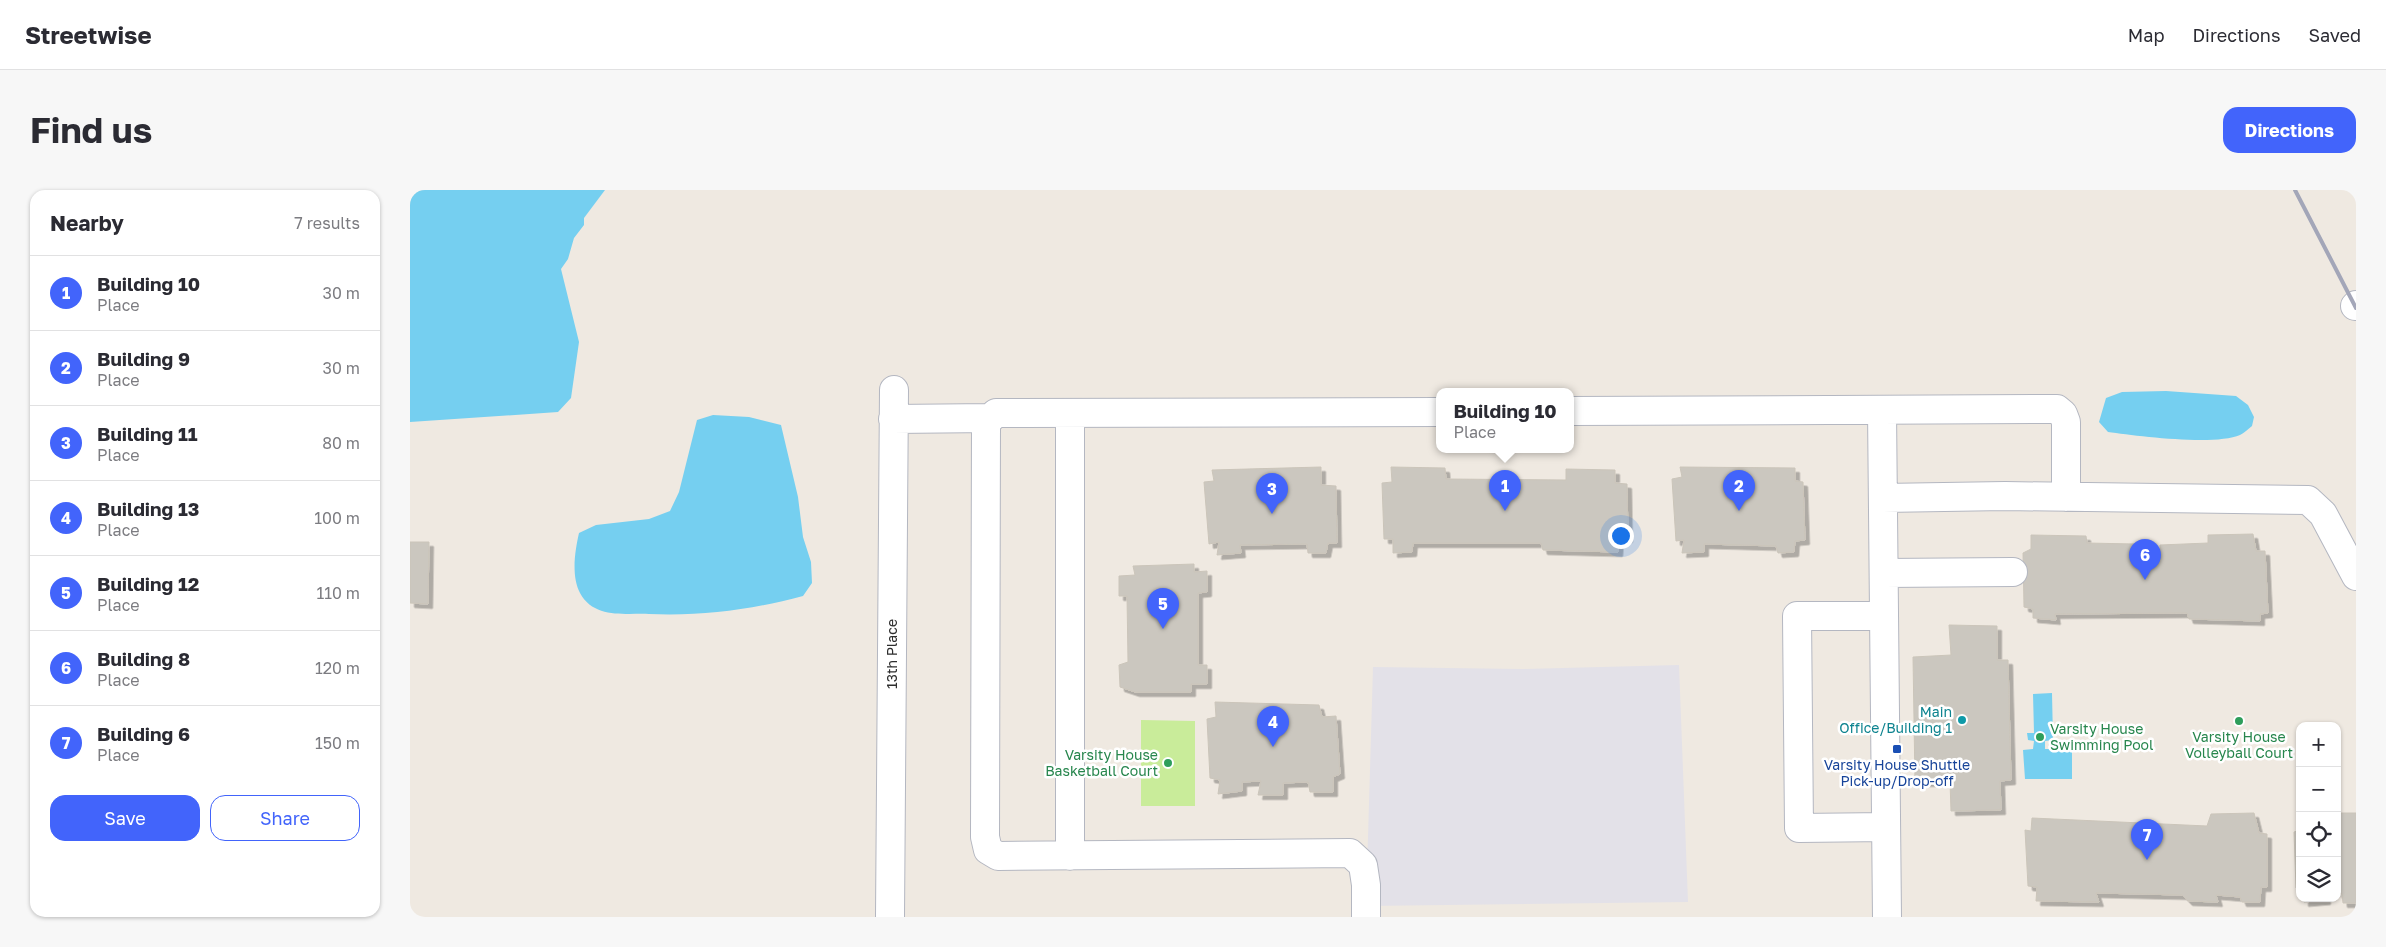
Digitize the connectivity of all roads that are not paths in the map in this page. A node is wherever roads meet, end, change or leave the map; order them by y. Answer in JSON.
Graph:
{"nodes":[{"id":1,"x":894,"y":390,"type":"dead end"},
{"id":2,"x":1882,"y":410,"type":"junction"},
{"id":3,"x":1574,"y":411,"type":"edge"},
{"id":4,"x":1436,"y":412,"type":"edge"},
{"id":5,"x":1070,"y":413,"type":"junction"},
{"id":6,"x":991,"y":418,"type":"junction"},
{"id":7,"x":893,"y":419,"type":"junction"},
{"id":8,"x":2066,"y":497,"type":"junction"},
{"id":9,"x":1883,"y":498,"type":"junction"},
{"id":10,"x":2013,"y":572,"type":"dead end"},
{"id":11,"x":1884,"y":573,"type":"junction"},
{"id":12,"x":2356,"y":576,"type":"edge"},
{"id":13,"x":1884,"y":616,"type":"junction"},
{"id":14,"x":1886,"y":827,"type":"junction"},
{"id":15,"x":1070,"y":856,"type":"junction"},
{"id":16,"x":890,"y":917,"type":"edge"},
{"id":17,"x":1366,"y":917,"type":"edge"},
{"id":18,"x":1887,"y":917,"type":"edge"}],
"edges":[{"from":1,"to":7,"type":"street","name":"13th Place"},
{"from":2,"to":3,"type":"street"},
{"from":2,"to":8,"type":"street"},
{"from":2,"to":9,"type":"street"},
{"from":4,"to":5,"type":"street"},
{"from":5,"to":6,"type":"street"},
{"from":5,"to":15,"type":"street"},
{"from":6,"to":7,"type":"street"},
{"from":6,"to":15,"type":"street"},
{"from":7,"to":16,"type":"street","name":"13th Place"},
{"from":8,"to":9,"type":"street"},
{"from":8,"to":12,"type":"street"},
{"from":9,"to":11,"type":"street"},
{"from":10,"to":11,"type":"street"},
{"from":11,"to":13,"type":"street"},
{"from":13,"to":14,"type":"street"},
{"from":13,"to":14,"type":"street"},
{"from":14,"to":18,"type":"street"},
{"from":15,"to":17,"type":"street"}]}
